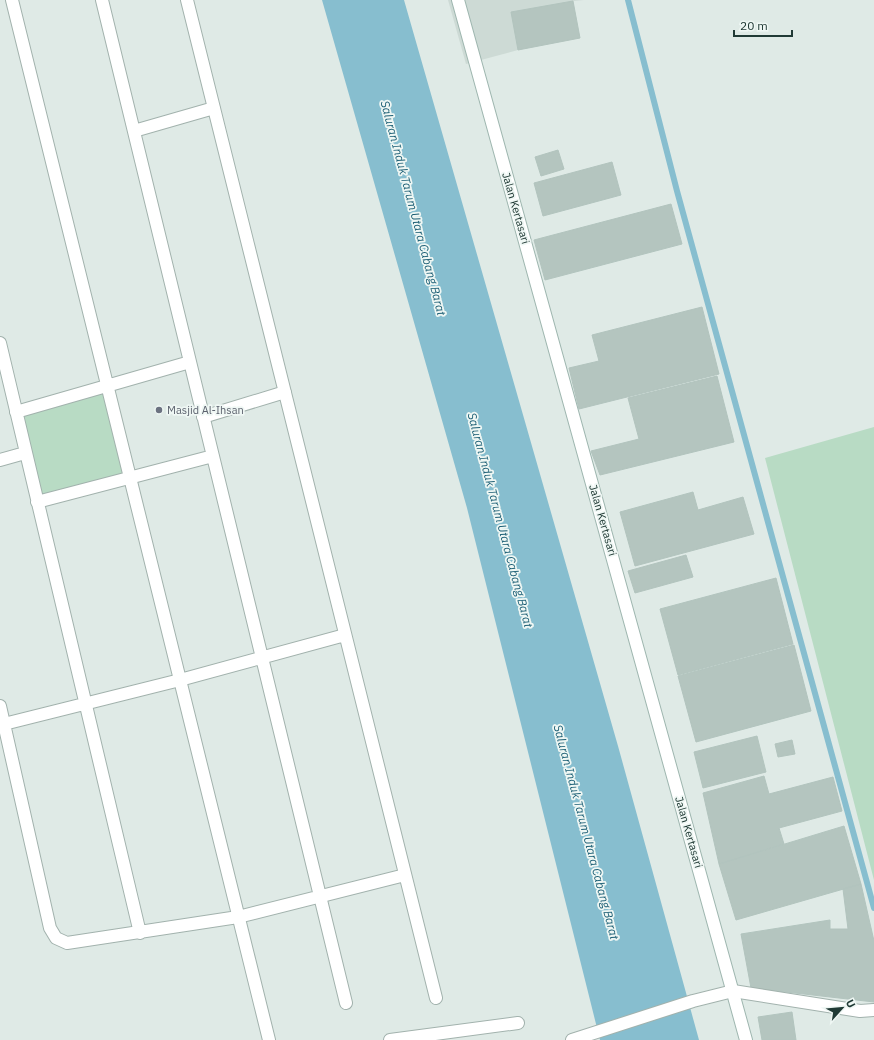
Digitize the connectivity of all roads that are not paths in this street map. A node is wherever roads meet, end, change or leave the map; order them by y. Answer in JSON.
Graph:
{"nodes":[{"id":1,"x":12,"y":0,"type":"edge"},
{"id":2,"x":102,"y":0,"type":"edge"},
{"id":3,"x":187,"y":0,"type":"edge"},
{"id":4,"x":458,"y":0,"type":"edge"},
{"id":5,"x":214,"y":108,"type":"junction"},
{"id":6,"x":134,"y":131,"type":"junction"},
{"id":7,"x":0,"y":343,"type":"edge"},
{"id":8,"x":190,"y":362,"type":"junction"},
{"id":9,"x":107,"y":386,"type":"junction"},
{"id":10,"x":285,"y":392,"type":"junction"},
{"id":11,"x":16,"y":412,"type":"junction"},
{"id":12,"x":203,"y":417,"type":"junction"},
{"id":13,"x":25,"y":453,"type":"junction"},
{"id":14,"x":213,"y":456,"type":"junction"},
{"id":15,"x":0,"y":460,"type":"edge"},
{"id":16,"x":130,"y":478,"type":"junction"},
{"id":17,"x":37,"y":502,"type":"junction"},
{"id":18,"x":345,"y":635,"type":"junction"},
{"id":19,"x":262,"y":658,"type":"junction"},
{"id":20,"x":180,"y":680,"type":"junction"},
{"id":21,"x":85,"y":704,"type":"junction"},
{"id":22,"x":0,"y":706,"type":"edge"},
{"id":23,"x":4,"y":724,"type":"junction"},
{"id":24,"x":405,"y":875,"type":"junction"},
{"id":25,"x":320,"y":898,"type":"junction"},
{"id":26,"x":238,"y":917,"type":"junction"},
{"id":27,"x":140,"y":933,"type":"junction"},
{"id":28,"x":733,"y":991,"type":"junction"},
{"id":29,"x":436,"y":998,"type":"dead end"},
{"id":30,"x":346,"y":1003,"type":"dead end"},
{"id":31,"x":874,"y":1010,"type":"edge"},
{"id":32,"x":518,"y":1023,"type":"dead end"},
{"id":33,"x":268,"y":1040,"type":"edge"},
{"id":34,"x":390,"y":1040,"type":"edge"},
{"id":35,"x":572,"y":1040,"type":"edge"},
{"id":36,"x":746,"y":1040,"type":"edge"}],
"edges":[{"from":1,"to":9,"type":"street"},
{"from":2,"to":6,"type":"street"},
{"from":3,"to":5,"type":"street"},
{"from":4,"to":28,"type":"street","name":"Jalan Kertasari"},
{"from":5,"to":6,"type":"street"},
{"from":5,"to":10,"type":"street"},
{"from":6,"to":8,"type":"street"},
{"from":7,"to":11,"type":"street"},
{"from":8,"to":9,"type":"street"},
{"from":8,"to":12,"type":"street"},
{"from":9,"to":11,"type":"street"},
{"from":9,"to":16,"type":"street"},
{"from":10,"to":12,"type":"street"},
{"from":10,"to":18,"type":"street"},
{"from":11,"to":13,"type":"street"},
{"from":12,"to":14,"type":"street"},
{"from":13,"to":15,"type":"street"},
{"from":13,"to":17,"type":"street"},
{"from":14,"to":16,"type":"street"},
{"from":14,"to":19,"type":"street"},
{"from":16,"to":17,"type":"street"},
{"from":16,"to":20,"type":"street"},
{"from":17,"to":21,"type":"street"},
{"from":18,"to":19,"type":"street"},
{"from":18,"to":24,"type":"street"},
{"from":19,"to":20,"type":"street"},
{"from":19,"to":25,"type":"street"},
{"from":20,"to":21,"type":"street"},
{"from":20,"to":26,"type":"street"},
{"from":21,"to":23,"type":"street"},
{"from":21,"to":27,"type":"street"},
{"from":22,"to":23,"type":"street"},
{"from":23,"to":27,"type":"street"},
{"from":24,"to":25,"type":"street"},
{"from":24,"to":29,"type":"street"},
{"from":25,"to":26,"type":"street"},
{"from":25,"to":30,"type":"street"},
{"from":26,"to":27,"type":"street"},
{"from":26,"to":33,"type":"street"},
{"from":28,"to":31,"type":"street"},
{"from":28,"to":35,"type":"street"},
{"from":28,"to":36,"type":"street","name":"Jalan Kertasari"},
{"from":32,"to":34,"type":"street"}]}
